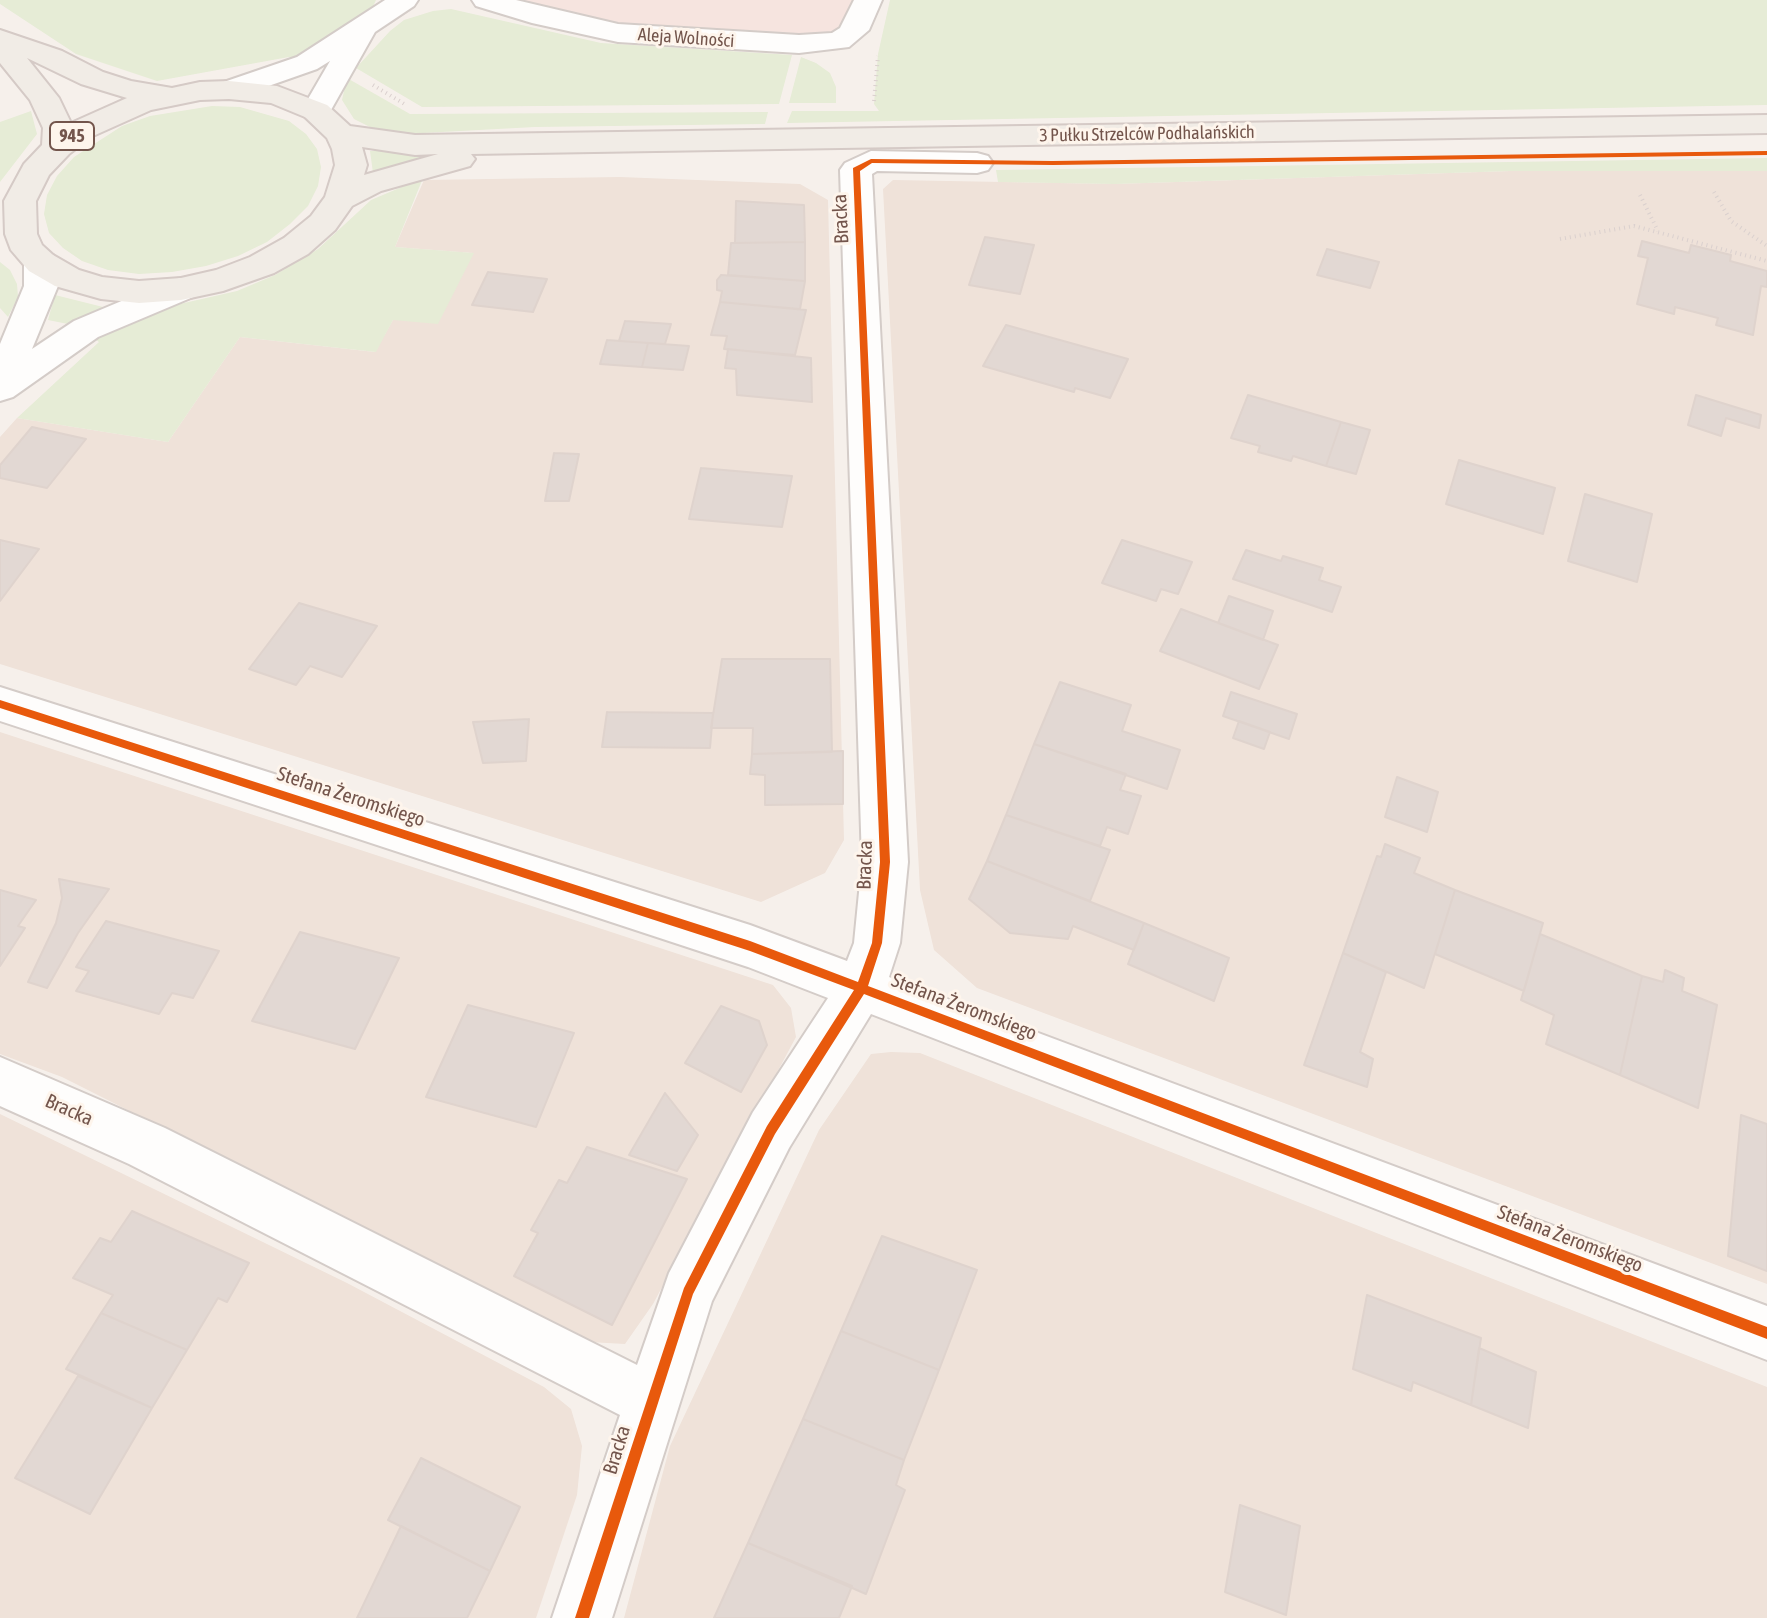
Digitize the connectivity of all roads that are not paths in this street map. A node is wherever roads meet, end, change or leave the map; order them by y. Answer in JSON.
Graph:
{"nodes":[{"id":1,"x":404,"y":0,"type":"edge"},
{"id":2,"x":486,"y":0,"type":"edge"},
{"id":3,"x":868,"y":0,"type":"edge"},
{"id":4,"x":364,"y":27,"type":"junction"},
{"id":5,"x":0,"y":41,"type":"edge"},
{"id":6,"x":229,"y":90,"type":"junction"},
{"id":7,"x":171,"y":95,"type":"junction"},
{"id":8,"x":316,"y":111,"type":"junction"},
{"id":9,"x":1767,"y":124,"type":"edge"},
{"id":10,"x":341,"y":134,"type":"junction"},
{"id":11,"x":527,"y":144,"type":"junction"},
{"id":12,"x":58,"y":147,"type":"junction"},
{"id":13,"x":977,"y":163,"type":"dead end"},
{"id":14,"x":13,"y":192,"type":"edge"},
{"id":15,"x":341,"y":199,"type":"junction"},
{"id":16,"x":23,"y":254,"type":"edge"},
{"id":17,"x":181,"y":289,"type":"junction"},
{"id":18,"x":0,"y":376,"type":"edge"},
{"id":19,"x":0,"y":388,"type":"edge"},
{"id":20,"x":0,"y":704,"type":"edge"},
{"id":21,"x":862,"y":987,"type":"junction"},
{"id":22,"x":0,"y":1081,"type":"edge"},
{"id":23,"x":1767,"y":1333,"type":"edge"},
{"id":24,"x":651,"y":1401,"type":"junction"},
{"id":25,"x":582,"y":1618,"type":"edge"}],
"edges":[{"from":1,"to":4,"type":"street"},
{"from":2,"to":3,"type":"street","name":"Aleja Wolności"},
{"from":4,"to":6,"type":"street"},
{"from":4,"to":8,"type":"street"},
{"from":5,"to":7,"type":"main road","number":"945"},
{"from":5,"to":12,"type":"main road","number":"945"},
{"from":6,"to":7,"type":"main road","number":"945"},
{"from":6,"to":8,"type":"main road","number":"945"},
{"from":7,"to":12,"type":"main road","number":"945"},
{"from":8,"to":10,"type":"main road","number":"945"},
{"from":9,"to":11,"type":"main road","name":"3 Pułku Strzelców Podhalańskich"},
{"from":10,"to":11,"type":"main road","name":"3 Pułku Strzelców Podhalańskich"},
{"from":10,"to":15,"type":"main road"},
{"from":11,"to":15,"type":"main road","name":"3 Pułku Strzelców Podhalańskich"},
{"from":12,"to":14,"type":"main road","number":"945"},
{"from":13,"to":21,"type":"street","name":"Bracka"},
{"from":14,"to":16,"type":"main road","number":"945"},
{"from":15,"to":17,"type":"main road"},
{"from":16,"to":17,"type":"main road"},
{"from":16,"to":18,"type":"street"},
{"from":17,"to":19,"type":"street"},
{"from":20,"to":21,"type":"street","name":"Stefana Żeromskiego"},
{"from":21,"to":23,"type":"street","name":"Stefana Żeromskiego"},
{"from":21,"to":24,"type":"street","name":"Bracka"},
{"from":22,"to":24,"type":"street","name":"Bracka"},
{"from":24,"to":25,"type":"street","name":"Bracka"}]}
